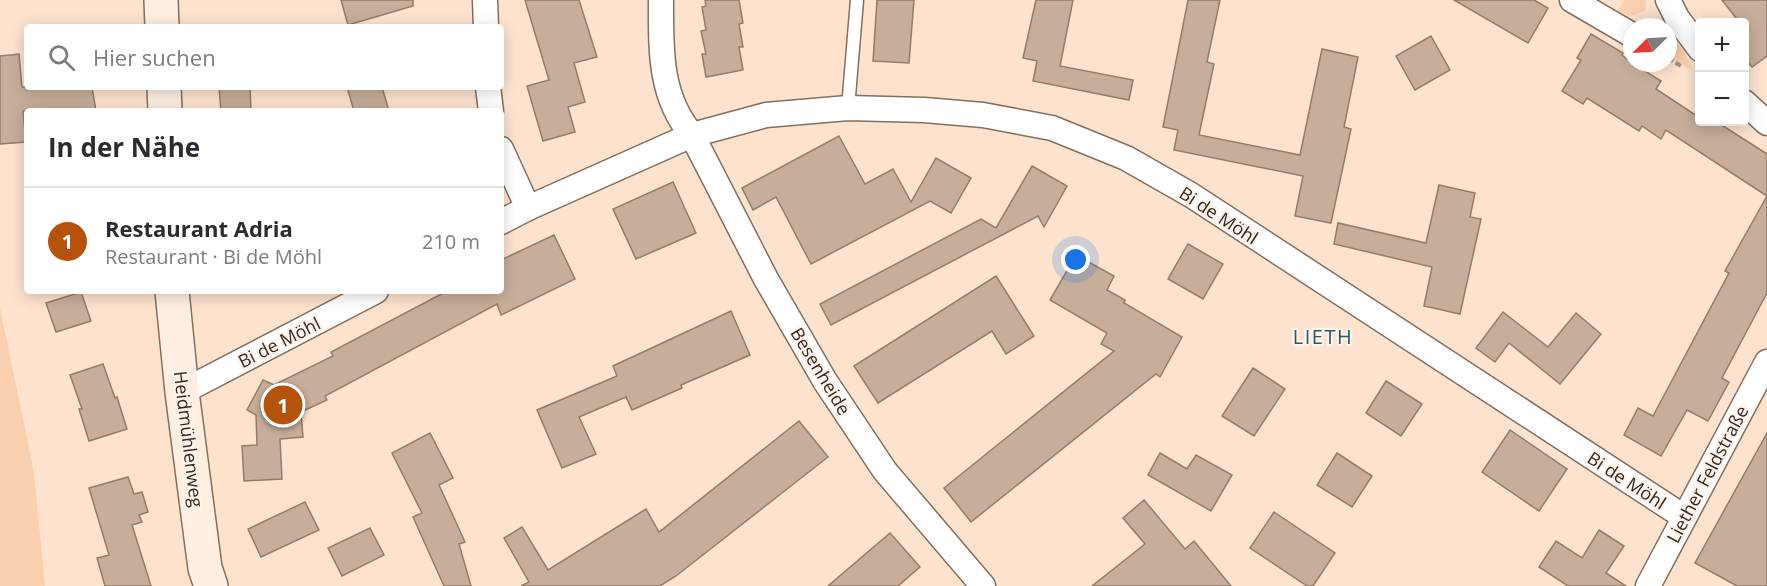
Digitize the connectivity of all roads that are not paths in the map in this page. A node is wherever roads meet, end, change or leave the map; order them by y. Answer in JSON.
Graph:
{"nodes":[{"id":1,"x":161,"y":0,"type":"edge"},
{"id":2,"x":485,"y":0,"type":"edge"},
{"id":3,"x":661,"y":0,"type":"edge"},
{"id":4,"x":857,"y":0,"type":"edge"},
{"id":5,"x":1572,"y":0,"type":"edge"},
{"id":6,"x":1669,"y":15,"type":"edge"},
{"id":7,"x":162,"y":24,"type":"edge"},
{"id":8,"x":486,"y":24,"type":"edge"},
{"id":9,"x":1623,"y":30,"type":"edge"},
{"id":10,"x":1695,"y":44,"type":"edge"},
{"id":11,"x":164,"y":90,"type":"edge"},
{"id":12,"x":488,"y":90,"type":"edge"},
{"id":13,"x":1749,"y":107,"type":"edge"},
{"id":14,"x":165,"y":108,"type":"edge"},
{"id":15,"x":491,"y":108,"type":"edge"},
{"id":16,"x":848,"y":108,"type":"junction"},
{"id":17,"x":1767,"y":123,"type":"edge"},
{"id":18,"x":692,"y":135,"type":"junction"},
{"id":19,"x":504,"y":156,"type":"edge"},
{"id":20,"x":528,"y":208,"type":"junction"},
{"id":21,"x":504,"y":220,"type":"edge"},
{"id":22,"x":172,"y":294,"type":"edge"},
{"id":23,"x":370,"y":294,"type":"edge"},
{"id":24,"x":1767,"y":362,"type":"edge"},
{"id":25,"x":182,"y":392,"type":"junction"},
{"id":26,"x":1683,"y":517,"type":"junction"},
{"id":27,"x":211,"y":586,"type":"edge"},
{"id":28,"x":983,"y":586,"type":"edge"},
{"id":29,"x":1648,"y":586,"type":"edge"}],
"edges":[{"from":1,"to":7,"type":"street"},
{"from":2,"to":8,"type":"street"},
{"from":3,"to":18,"type":"street"},
{"from":4,"to":16,"type":"lane"},
{"from":5,"to":9,"type":"street"},
{"from":6,"to":10,"type":"street"},
{"from":11,"to":14,"type":"street"},
{"from":12,"to":15,"type":"street"},
{"from":13,"to":17,"type":"street"},
{"from":16,"to":18,"type":"street","name":"Bi de Möhl"},
{"from":16,"to":26,"type":"street","name":"Bi de Möhl"},
{"from":18,"to":20,"type":"street","name":"Bi de Möhl"},
{"from":18,"to":28,"type":"street","name":"Besenheide"},
{"from":19,"to":20,"type":"street"},
{"from":20,"to":21,"type":"street","name":"Bi de Möhl"},
{"from":22,"to":25,"type":"street","name":"Heidmühlenweg"},
{"from":23,"to":25,"type":"street","name":"Bi de Möhl"},
{"from":24,"to":26,"type":"street","name":"Liether Feldstraße"},
{"from":25,"to":27,"type":"street","name":"Heidmühlenweg"},
{"from":26,"to":29,"type":"street","name":"Liether Feldstraße"}]}
